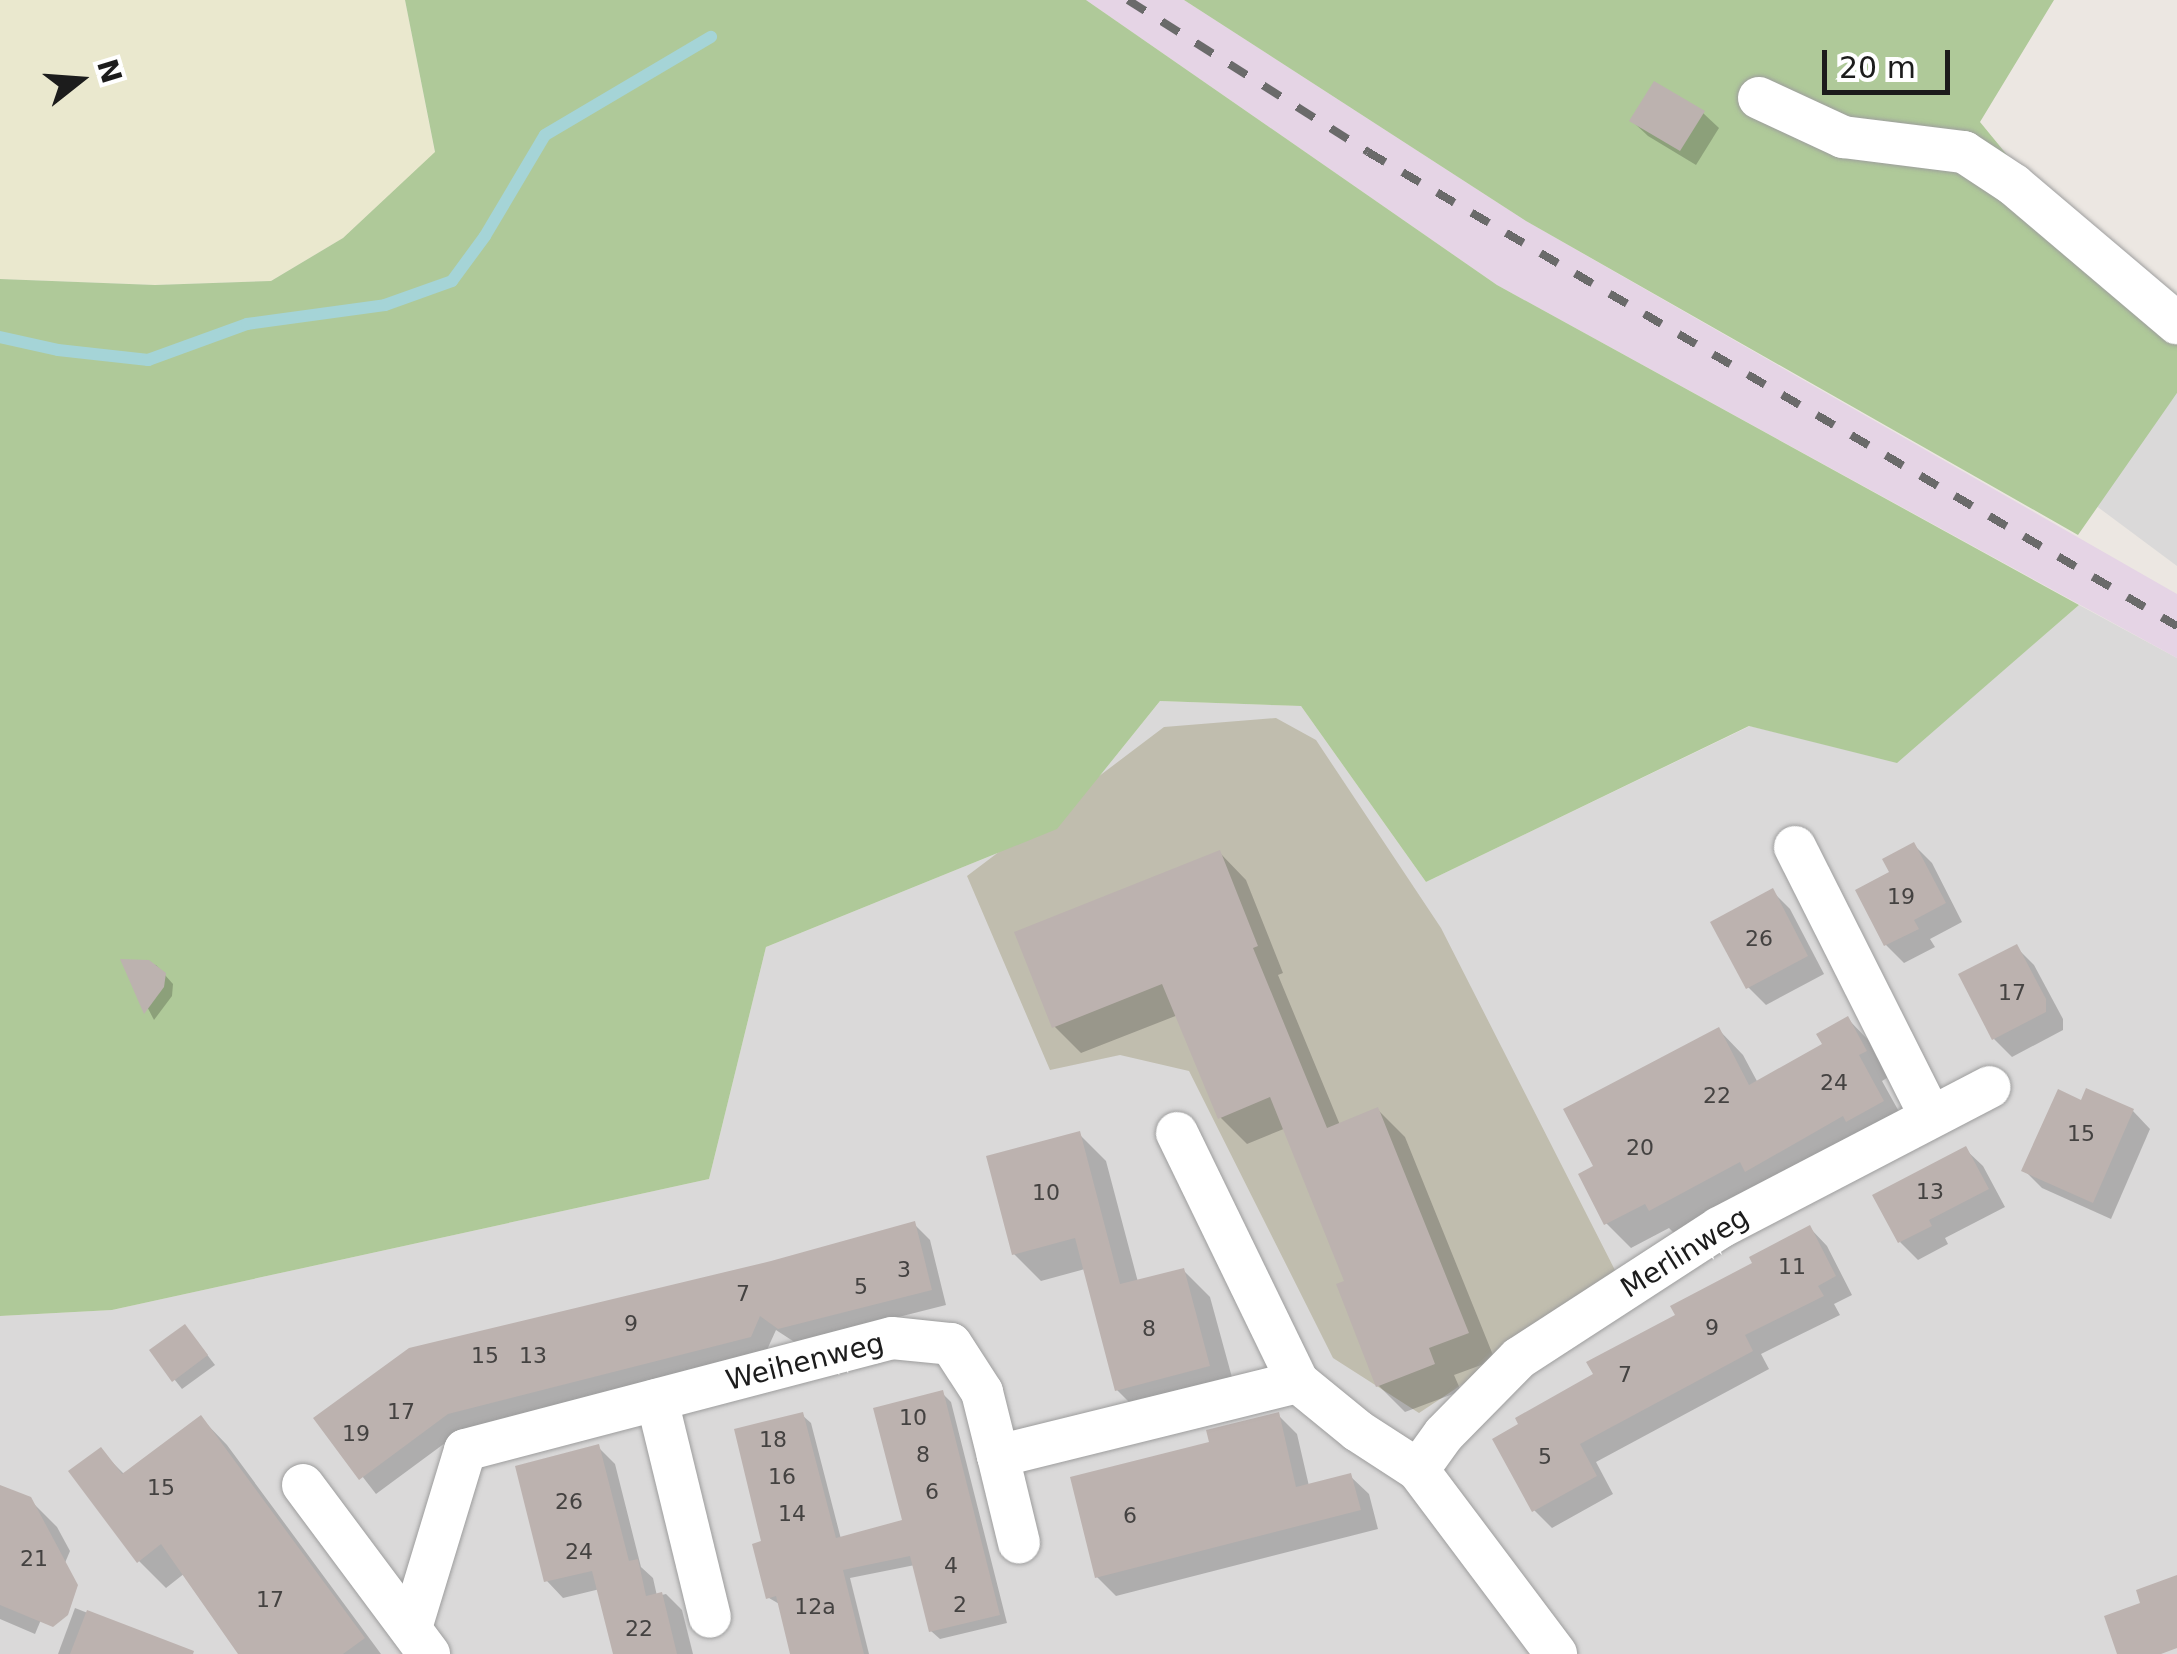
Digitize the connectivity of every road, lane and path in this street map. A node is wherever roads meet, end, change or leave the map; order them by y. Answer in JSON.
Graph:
{"nodes":[{"id":1,"x":1759,"y":98,"type":"dead end"},
{"id":2,"x":2177,"y":322,"type":"edge"},
{"id":3,"x":1795,"y":847,"type":"dead end"},
{"id":4,"x":1990,"y":1088,"type":"dead end"},
{"id":5,"x":1931,"y":1116,"type":"junction"},
{"id":6,"x":1177,"y":1133,"type":"dead end"},
{"id":7,"x":1298,"y":1382,"type":"junction"},
{"id":8,"x":657,"y":1400,"type":"junction"},
{"id":9,"x":998,"y":1456,"type":"junction"},
{"id":10,"x":1418,"y":1470,"type":"junction"},
{"id":11,"x":303,"y":1485,"type":"dead end"},
{"id":12,"x":1019,"y":1544,"type":"dead end"},
{"id":13,"x":710,"y":1617,"type":"dead end"},
{"id":14,"x":420,"y":1646,"type":"edge"},
{"id":15,"x":1556,"y":1654,"type":"edge"}],
"edges":[{"from":1,"to":2,"type":"street"},
{"from":3,"to":5,"type":"street"},
{"from":4,"to":5,"type":"street","name":"Merlinweg"},
{"from":5,"to":10,"type":"street","name":"Merlinweg"},
{"from":6,"to":7,"type":"street"},
{"from":7,"to":9,"type":"street"},
{"from":7,"to":10,"type":"street"},
{"from":8,"to":9,"type":"street","name":"Weihenweg"},
{"from":8,"to":13,"type":"street"},
{"from":8,"to":14,"type":"street","name":"Weihenweg"},
{"from":9,"to":12,"type":"street","name":"Weihenweg"},
{"from":10,"to":15,"type":"street"},
{"from":11,"to":14,"type":"street"}]}
